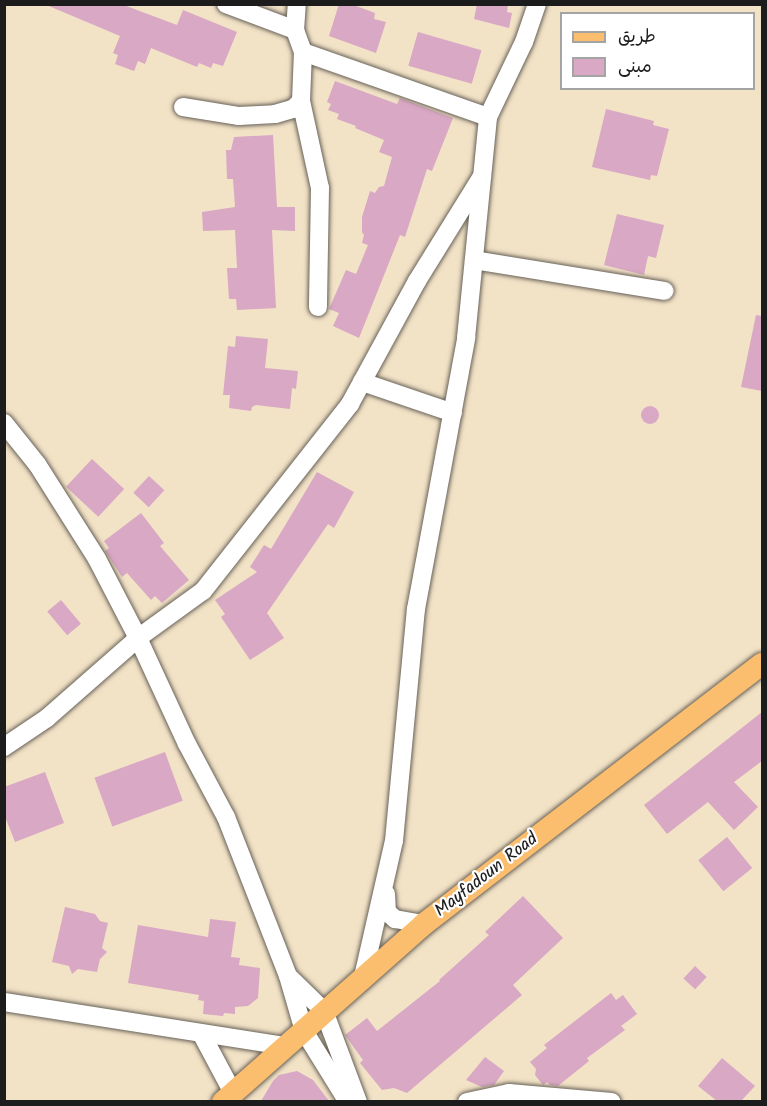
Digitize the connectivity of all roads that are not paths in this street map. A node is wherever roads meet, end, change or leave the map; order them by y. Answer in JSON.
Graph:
{"nodes":[{"id":1,"x":226,"y":4,"type":"edge"},
{"id":2,"x":297,"y":4,"type":"edge"},
{"id":3,"x":537,"y":4,"type":"edge"},
{"id":4,"x":295,"y":30,"type":"junction"},
{"id":5,"x":303,"y":52,"type":"junction"},
{"id":6,"x":301,"y":101,"type":"junction"},
{"id":7,"x":183,"y":107,"type":"dead end"},
{"id":8,"x":488,"y":117,"type":"junction"},
{"id":9,"x":484,"y":172,"type":"junction"},
{"id":10,"x":474,"y":260,"type":"junction"},
{"id":11,"x":665,"y":291,"type":"dead end"},
{"id":12,"x":318,"y":307,"type":"dead end"},
{"id":13,"x":362,"y":382,"type":"junction"},
{"id":14,"x":453,"y":413,"type":"junction"},
{"id":15,"x":4,"y":423,"type":"edge"},
{"id":16,"x":138,"y":638,"type":"junction"},
{"id":17,"x":762,"y":664,"type":"edge"},
{"id":18,"x":4,"y":747,"type":"edge"},
{"id":19,"x":385,"y":883,"type":"junction"},
{"id":20,"x":424,"y":924,"type":"junction"},
{"id":21,"x":288,"y":976,"type":"junction"},
{"id":22,"x":363,"y":977,"type":"junction"},
{"id":23,"x":4,"y":1002,"type":"edge"},
{"id":24,"x":324,"y":1011,"type":"junction"},
{"id":25,"x":303,"y":1031,"type":"junction"},
{"id":26,"x":201,"y":1033,"type":"junction"},
{"id":27,"x":286,"y":1046,"type":"junction"},
{"id":28,"x":228,"y":1097,"type":"edge"},
{"id":29,"x":348,"y":1101,"type":"edge"},
{"id":30,"x":358,"y":1101,"type":"edge"},
{"id":31,"x":467,"y":1101,"type":"edge"},
{"id":32,"x":612,"y":1101,"type":"edge"}],
"edges":[{"from":1,"to":4,"type":"street"},
{"from":2,"to":4,"type":"street"},
{"from":3,"to":8,"type":"street"},
{"from":4,"to":5,"type":"street"},
{"from":5,"to":6,"type":"street"},
{"from":5,"to":8,"type":"street"},
{"from":6,"to":7,"type":"street"},
{"from":6,"to":12,"type":"street"},
{"from":8,"to":9,"type":"street"},
{"from":9,"to":10,"type":"street"},
{"from":9,"to":13,"type":"street"},
{"from":10,"to":11,"type":"street"},
{"from":10,"to":14,"type":"street"},
{"from":13,"to":14,"type":"street"},
{"from":13,"to":16,"type":"street"},
{"from":14,"to":19,"type":"street"},
{"from":15,"to":16,"type":"street"},
{"from":16,"to":18,"type":"street"},
{"from":16,"to":21,"type":"street"},
{"from":17,"to":20,"type":"main road","name":"Mayfadoun Road"},
{"from":19,"to":20,"type":"street"},
{"from":19,"to":22,"type":"street"},
{"from":20,"to":22,"type":"main road","name":"Mayfadoun Road"},
{"from":21,"to":24,"type":"street"},
{"from":21,"to":25,"type":"street"},
{"from":22,"to":24,"type":"main road","name":"Mayfadoun Road"},
{"from":23,"to":26,"type":"street"},
{"from":24,"to":25,"type":"main road","name":"Mayfadoun Road"},
{"from":24,"to":30,"type":"street"},
{"from":25,"to":27,"type":"main road","name":"Mayfadoun Road"},
{"from":25,"to":29,"type":"street"},
{"from":26,"to":27,"type":"street"},
{"from":26,"to":28,"type":"street"},
{"from":27,"to":28,"type":"main road","name":"Mayfadoun Road"},
{"from":31,"to":32,"type":"street"}]}
